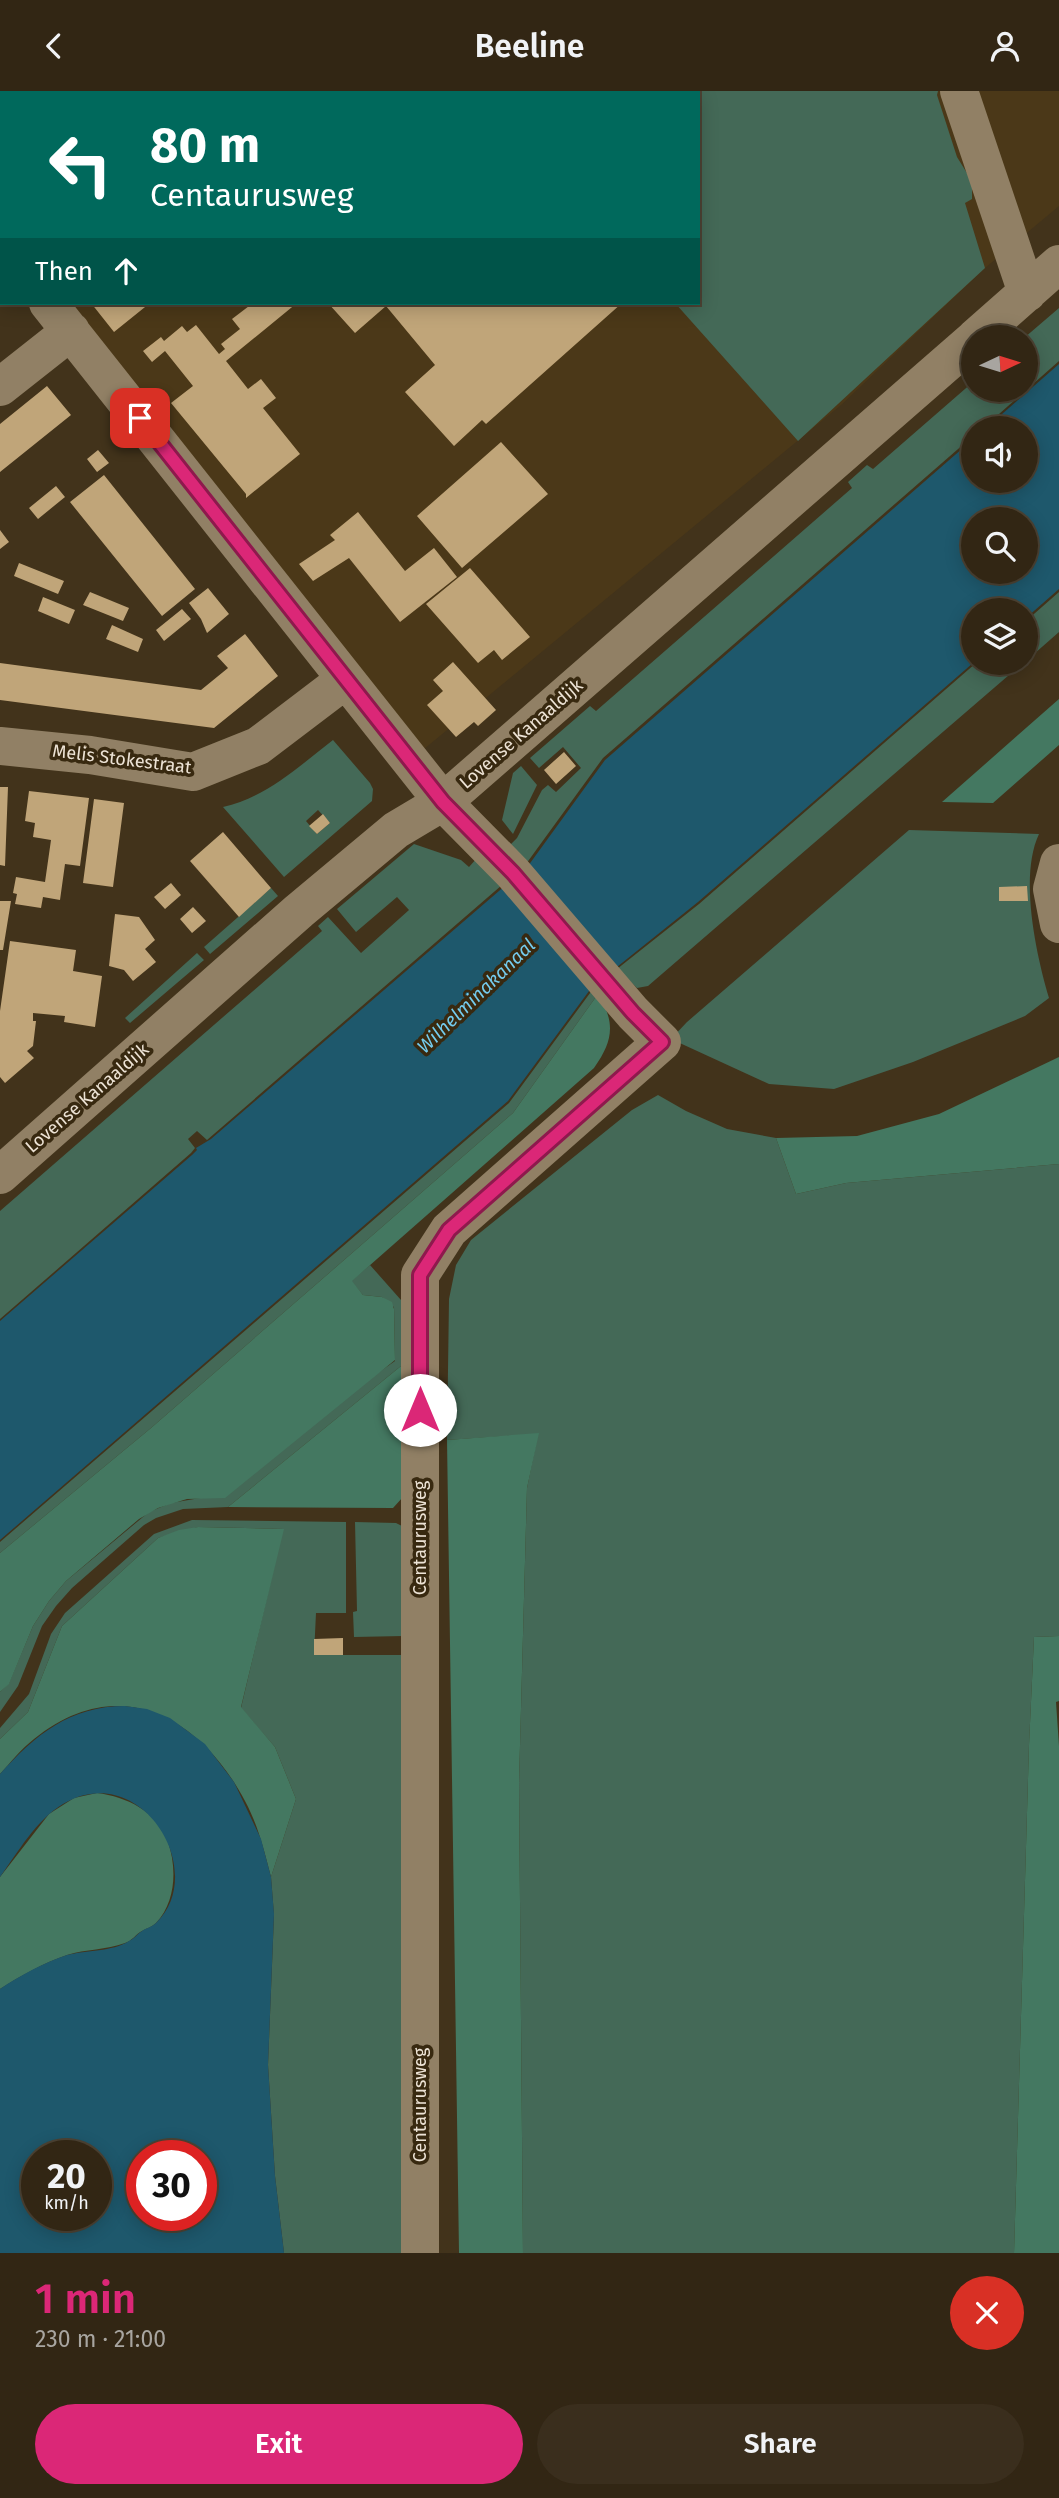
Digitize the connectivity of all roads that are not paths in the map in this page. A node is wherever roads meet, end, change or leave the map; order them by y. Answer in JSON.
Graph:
{"nodes":[{"id":1,"x":959,"y":91,"type":"edge"},
{"id":2,"x":1059,"y":264,"type":"edge"},
{"id":3,"x":1027,"y":293,"type":"junction"},
{"id":4,"x":60,"y":317,"type":"edge"},
{"id":5,"x":990,"y":325,"type":"edge"},
{"id":6,"x":961,"y":350,"type":"edge"},
{"id":7,"x":0,"y":387,"type":"edge"},
{"id":8,"x":345,"y":680,"type":"junction"},
{"id":9,"x":0,"y":746,"type":"edge"},
{"id":10,"x":443,"y":802,"type":"junction"},
{"id":11,"x":1059,"y":863,"type":"edge"},
{"id":12,"x":1059,"y":925,"type":"edge"},
{"id":13,"x":0,"y":1175,"type":"edge"},
{"id":14,"x":420,"y":2253,"type":"edge"}],
"edges":[{"from":1,"to":3,"type":"street"},
{"from":2,"to":3,"type":"street","name":"Lovense Kanaaldijk"},
{"from":3,"to":5,"type":"street","name":"Lovense Kanaaldijk"},
{"from":4,"to":7,"type":"street"},
{"from":4,"to":8,"type":"street","name":"Centaurusweg"},
{"from":6,"to":10,"type":"street","name":"Lovense Kanaaldijk"},
{"from":8,"to":9,"type":"street","name":"Melis Stokestraat"},
{"from":8,"to":10,"type":"street","name":"Centaurusweg"},
{"from":10,"to":13,"type":"street","name":"Lovense Kanaaldijk"},
{"from":10,"to":14,"type":"street","name":"Centaurusweg"},
{"from":11,"to":12,"type":"street"}]}
